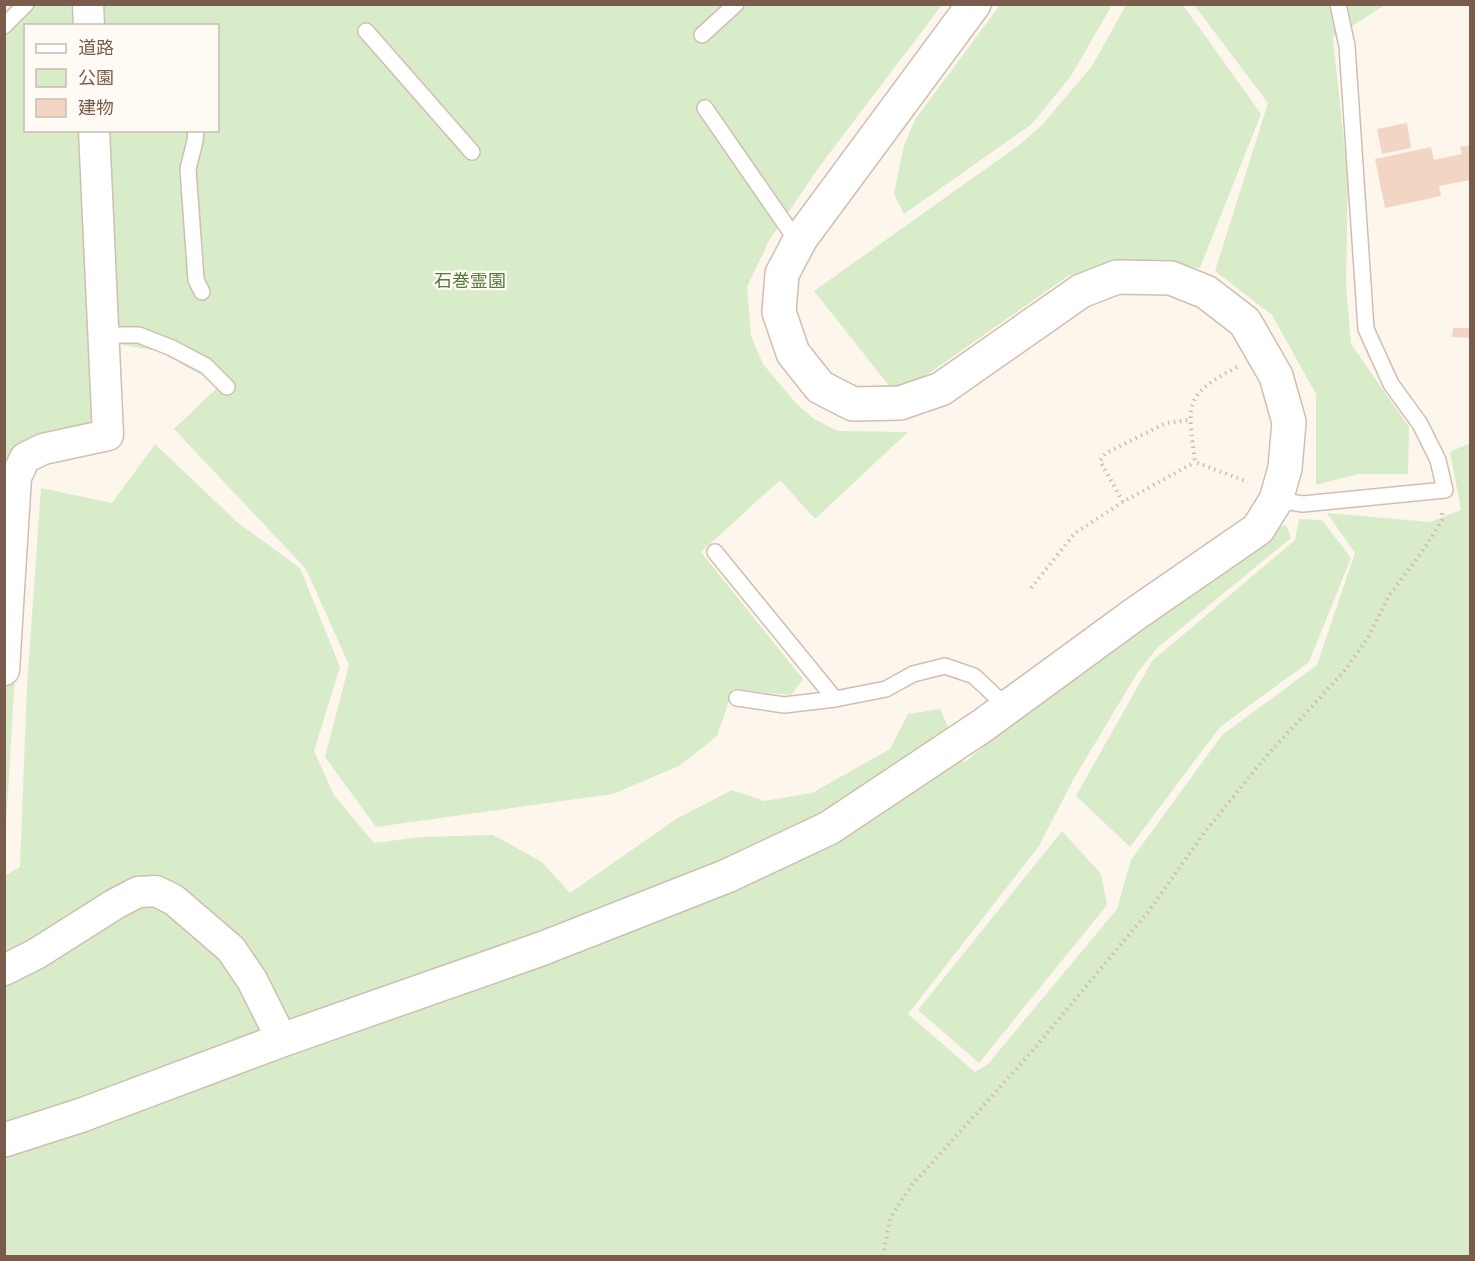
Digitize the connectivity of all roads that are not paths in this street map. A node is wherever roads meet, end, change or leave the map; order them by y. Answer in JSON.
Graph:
{"nodes":[{"id":1,"x":26,"y":4,"type":"edge"},
{"id":2,"x":88,"y":4,"type":"edge"},
{"id":3,"x":736,"y":4,"type":"edge"},
{"id":4,"x":974,"y":4,"type":"edge"},
{"id":5,"x":1338,"y":4,"type":"edge"},
{"id":6,"x":89,"y":24,"type":"edge"},
{"id":7,"x":4,"y":26,"type":"edge"},
{"id":8,"x":366,"y":31,"type":"dead end"},
{"id":9,"x":702,"y":35,"type":"dead end"},
{"id":10,"x":705,"y":108,"type":"dead end"},
{"id":11,"x":94,"y":132,"type":"edge"},
{"id":12,"x":196,"y":132,"type":"edge"},
{"id":13,"x":472,"y":152,"type":"dead end"},
{"id":14,"x":799,"y":244,"type":"junction"},
{"id":15,"x":202,"y":292,"type":"dead end"},
{"id":16,"x":103,"y":335,"type":"junction"},
{"id":17,"x":226,"y":387,"type":"dead end"},
{"id":18,"x":10,"y":477,"type":"edge"},
{"id":19,"x":1263,"y":491,"type":"junction"},
{"id":20,"x":715,"y":552,"type":"dead end"},
{"id":21,"x":8,"y":564,"type":"edge"},
{"id":22,"x":5,"y":661,"type":"edge"},
{"id":23,"x":737,"y":698,"type":"dead end"},
{"id":24,"x":835,"y":699,"type":"junction"},
{"id":25,"x":1008,"y":708,"type":"junction"},
{"id":26,"x":4,"y":970,"type":"edge"},
{"id":27,"x":282,"y":1040,"type":"junction"},
{"id":28,"x":4,"y":1140,"type":"edge"}],
"edges":[{"from":1,"to":7,"type":"lane"},
{"from":2,"to":6,"type":"street"},
{"from":3,"to":9,"type":"lane"},
{"from":4,"to":14,"type":"street"},
{"from":5,"to":19,"type":"lane"},
{"from":8,"to":13,"type":"lane"},
{"from":10,"to":14,"type":"lane"},
{"from":11,"to":16,"type":"street"},
{"from":12,"to":15,"type":"lane"},
{"from":14,"to":19,"type":"street"},
{"from":16,"to":17,"type":"lane"},
{"from":16,"to":18,"type":"street"},
{"from":18,"to":21,"type":"street"},
{"from":19,"to":25,"type":"street"},
{"from":20,"to":24,"type":"lane"},
{"from":21,"to":22,"type":"street"},
{"from":23,"to":24,"type":"lane"},
{"from":24,"to":25,"type":"lane"},
{"from":25,"to":27,"type":"street"},
{"from":26,"to":27,"type":"street"},
{"from":27,"to":28,"type":"street"}]}
